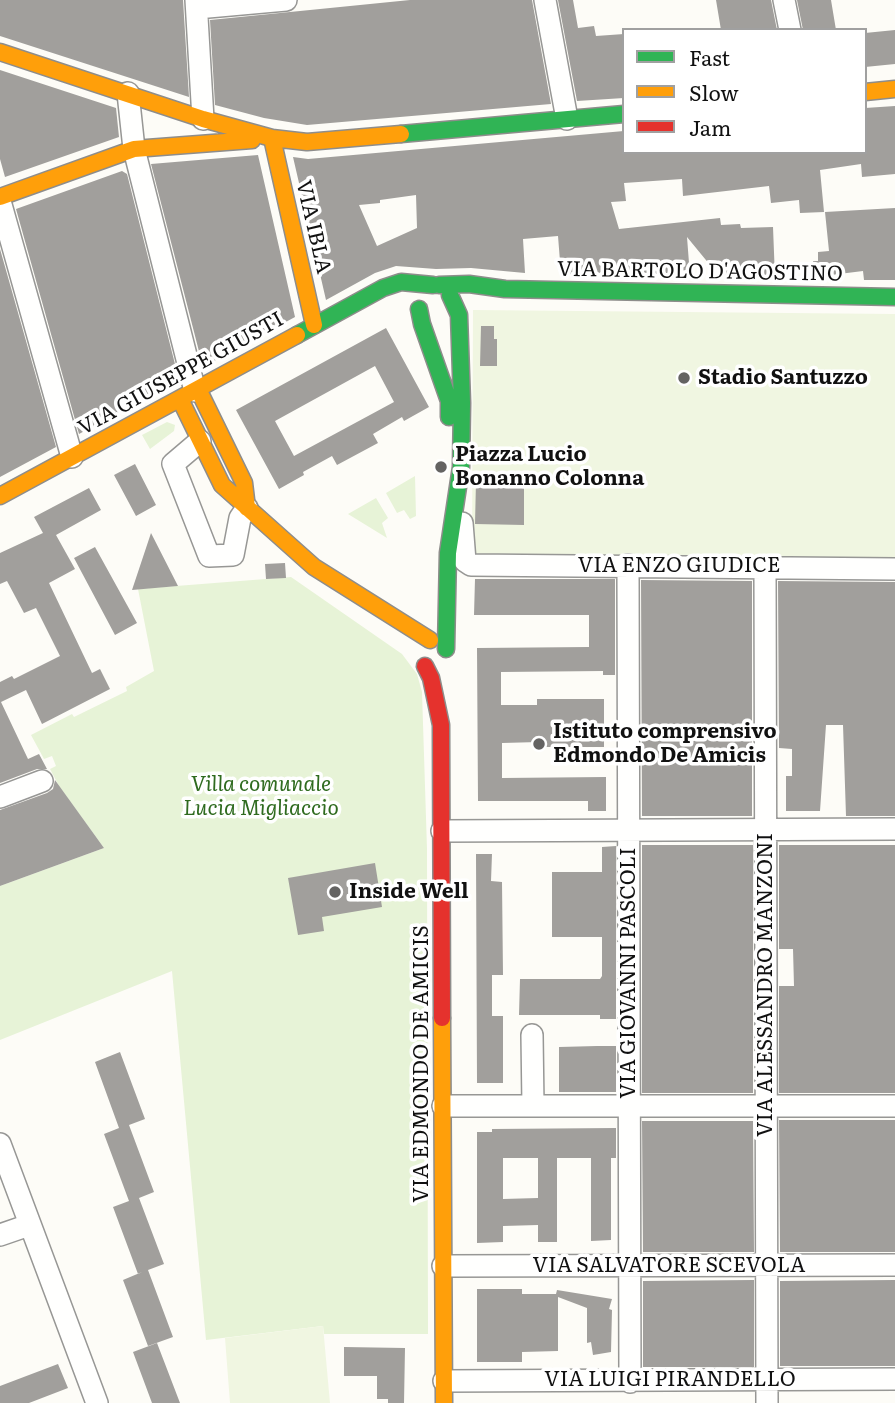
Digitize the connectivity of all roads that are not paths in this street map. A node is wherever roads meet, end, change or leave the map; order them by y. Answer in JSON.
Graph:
{"nodes":[{"id":1,"x":286,"y":0,"type":"edge"},
{"id":2,"x":545,"y":0,"type":"edge"},
{"id":3,"x":784,"y":0,"type":"edge"},
{"id":4,"x":197,"y":4,"type":"edge"},
{"id":5,"x":790,"y":28,"type":"edge"},
{"id":6,"x":0,"y":52,"type":"edge"},
{"id":7,"x":895,"y":89,"type":"edge"},
{"id":8,"x":867,"y":92,"type":"edge"},
{"id":9,"x":128,"y":93,"type":"junction"},
{"id":10,"x":622,"y":114,"type":"edge"},
{"id":11,"x":204,"y":119,"type":"junction"},
{"id":12,"x":568,"y":119,"type":"junction"},
{"id":13,"x":272,"y":138,"type":"junction"},
{"id":14,"x":134,"y":149,"type":"junction"},
{"id":15,"x":0,"y":199,"type":"edge"},
{"id":16,"x":383,"y":288,"type":"junction"},
{"id":17,"x":505,"y":289,"type":"junction"},
{"id":18,"x":895,"y":297,"type":"edge"},
{"id":19,"x":431,"y":305,"type":"junction"},
{"id":20,"x":314,"y":325,"type":"junction"},
{"id":21,"x":191,"y":393,"type":"junction"},
{"id":22,"x":200,"y":441,"type":"junction"},
{"id":23,"x":72,"y":457,"type":"junction"},
{"id":24,"x":461,"y":467,"type":"junction"},
{"id":25,"x":0,"y":496,"type":"edge"},
{"id":26,"x":247,"y":508,"type":"junction"},
{"id":27,"x":628,"y":565,"type":"junction"},
{"id":28,"x":765,"y":566,"type":"junction"},
{"id":29,"x":895,"y":569,"type":"edge"},
{"id":30,"x":349,"y":591,"type":"junction"},
{"id":31,"x":437,"y":643,"type":"junction"},
{"id":32,"x":410,"y":646,"type":"dead end"},
{"id":33,"x":425,"y":666,"type":"junction"},
{"id":34,"x":446,"y":670,"type":"dead end"},
{"id":35,"x":441,"y":725,"type":"junction"},
{"id":36,"x":42,"y":781,"type":"dead end"},
{"id":37,"x":0,"y":797,"type":"edge"},
{"id":38,"x":895,"y":829,"type":"edge"},
{"id":39,"x":766,"y":830,"type":"junction"},
{"id":40,"x":442,"y":831,"type":"junction"},
{"id":41,"x":629,"y":831,"type":"junction"},
{"id":42,"x":532,"y":1035,"type":"dead end"},
{"id":43,"x":443,"y":1106,"type":"junction"},
{"id":44,"x":533,"y":1106,"type":"junction"},
{"id":45,"x":630,"y":1106,"type":"junction"},
{"id":46,"x":766,"y":1106,"type":"junction"},
{"id":47,"x":895,"y":1106,"type":"edge"},
{"id":48,"x":0,"y":1144,"type":"edge"},
{"id":49,"x":29,"y":1225,"type":"junction"},
{"id":50,"x":0,"y":1235,"type":"edge"},
{"id":51,"x":767,"y":1265,"type":"junction"},
{"id":52,"x":895,"y":1265,"type":"edge"},
{"id":53,"x":443,"y":1266,"type":"junction"},
{"id":54,"x":630,"y":1266,"type":"junction"},
{"id":55,"x":895,"y":1379,"type":"edge"},
{"id":56,"x":767,"y":1380,"type":"junction"},
{"id":57,"x":444,"y":1381,"type":"junction"},
{"id":58,"x":630,"y":1382,"type":"junction"},
{"id":59,"x":97,"y":1403,"type":"edge"},
{"id":60,"x":444,"y":1403,"type":"edge"},
{"id":61,"x":767,"y":1403,"type":"edge"}],
"edges":[{"from":1,"to":4,"type":"street"},
{"from":2,"to":12,"type":"street"},
{"from":3,"to":5,"type":"street"},
{"from":4,"to":11,"type":"street"},
{"from":6,"to":9,"type":"main road"},
{"from":7,"to":8,"type":"main road"},
{"from":9,"to":11,"type":"main road"},
{"from":9,"to":14,"type":"street"},
{"from":10,"to":12,"type":"main road"},
{"from":11,"to":13,"type":"main road"},
{"from":12,"to":13,"type":"main road"},
{"from":13,"to":14,"type":"main road"},
{"from":13,"to":20,"type":"main road","name":"VIA IBLA"},
{"from":14,"to":15,"type":"main road"},
{"from":14,"to":21,"type":"street"},
{"from":15,"to":23,"type":"street"},
{"from":16,"to":19,"type":"main road"},
{"from":16,"to":19,"type":"main road"},
{"from":16,"to":20,"type":"main road","name":"VIA GIUSEPPE GIUSTI"},
{"from":17,"to":18,"type":"main road","name":"VIA BARTOLO D'AGOSTINO"},
{"from":17,"to":19,"type":"main road"},
{"from":17,"to":19,"type":"main road"},
{"from":19,"to":24,"type":"main road"},
{"from":19,"to":31,"type":"main road"},
{"from":20,"to":21,"type":"main road","name":"VIA GIUSEPPE GIUSTI"},
{"from":21,"to":22,"type":"main road"},
{"from":21,"to":23,"type":"main road","name":"VIA GIUSEPPE GIUSTI"},
{"from":21,"to":26,"type":"main road"},
{"from":22,"to":26,"type":"main road"},
{"from":22,"to":26,"type":"street"},
{"from":23,"to":25,"type":"main road","name":"VIA GIUSEPPE GIUSTI"},
{"from":24,"to":27,"type":"street","name":"VIA ENZO GIUDICE"},
{"from":24,"to":31,"type":"main road"},
{"from":26,"to":30,"type":"main road"},
{"from":27,"to":28,"type":"street","name":"VIA ENZO GIUDICE"},
{"from":27,"to":41,"type":"street","name":"VIA GIOVANNI PASCOLI"},
{"from":28,"to":29,"type":"street","name":"VIA ENZO GIUDICE"},
{"from":28,"to":39,"type":"street","name":"VIA ALESSANDRO MANZONI"},
{"from":30,"to":31,"type":"main road"},
{"from":30,"to":32,"type":"main road"},
{"from":31,"to":33,"type":"main road"},
{"from":31,"to":33,"type":"main road"},
{"from":33,"to":35,"type":"main road"},
{"from":34,"to":35,"type":"main road"},
{"from":35,"to":40,"type":"main road","name":"VIA EDMONDO DE AMICIS"},
{"from":36,"to":37,"type":"street"},
{"from":38,"to":39,"type":"street"},
{"from":39,"to":41,"type":"street"},
{"from":39,"to":46,"type":"street","name":"VIA ALESSANDRO MANZONI"},
{"from":40,"to":41,"type":"street"},
{"from":40,"to":43,"type":"main road","name":"VIA EDMONDO DE AMICIS"},
{"from":41,"to":45,"type":"street","name":"VIA GIOVANNI PASCOLI"},
{"from":42,"to":44,"type":"street"},
{"from":43,"to":44,"type":"street"},
{"from":43,"to":53,"type":"main road","name":"VIA EDMONDO DE AMICIS"},
{"from":44,"to":45,"type":"street"},
{"from":45,"to":46,"type":"street"},
{"from":45,"to":54,"type":"street","name":"VIA GIOVANNI PASCOLI"},
{"from":46,"to":47,"type":"street"},
{"from":46,"to":51,"type":"street","name":"VIA ALESSANDRO MANZONI"},
{"from":48,"to":49,"type":"street"},
{"from":49,"to":50,"type":"street"},
{"from":49,"to":59,"type":"street"},
{"from":51,"to":52,"type":"street","name":"VIA SALVATORE SCEVOLA"},
{"from":51,"to":54,"type":"street","name":"VIA SALVATORE SCEVOLA"},
{"from":51,"to":56,"type":"street","name":"VIA ALESSANDRO MANZONI"},
{"from":53,"to":54,"type":"street","name":"VIA SALVATORE SCEVOLA"},
{"from":53,"to":57,"type":"main road","name":"VIA EDMONDO DE AMICIS"},
{"from":54,"to":58,"type":"street","name":"VIA GIOVANNI PASCOLI"},
{"from":55,"to":56,"type":"street","name":"VIA LUIGI PIRANDELLO"},
{"from":56,"to":58,"type":"street","name":"VIA LUIGI PIRANDELLO"},
{"from":56,"to":61,"type":"street","name":"VIA ALESSANDRO MANZONI"},
{"from":57,"to":58,"type":"street","name":"VIA LUIGI PIRANDELLO"},
{"from":57,"to":60,"type":"main road","name":"VIA EDMONDO DE AMICIS"}]}
